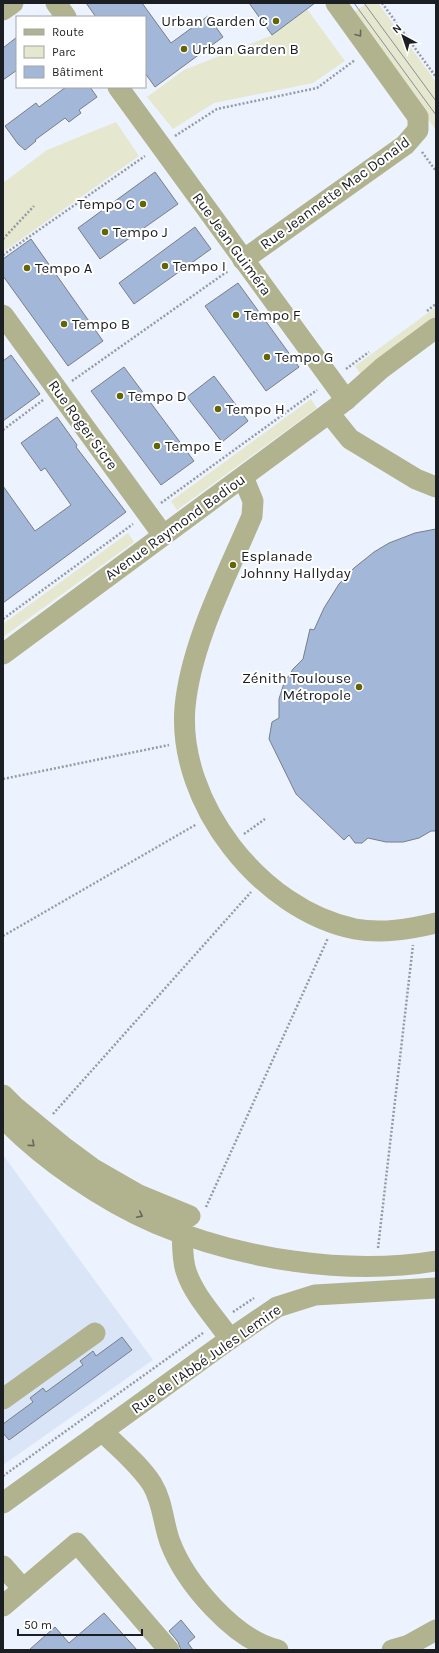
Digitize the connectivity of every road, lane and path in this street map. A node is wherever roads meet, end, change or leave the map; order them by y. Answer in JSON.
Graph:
{"nodes":[{"id":1,"x":13,"y":3,"type":"edge"},
{"id":2,"x":56,"y":3,"type":"edge"},
{"id":3,"x":336,"y":3,"type":"edge"},
{"id":4,"x":382,"y":3,"type":"edge"},
{"id":5,"x":3,"y":10,"type":"edge"},
{"id":6,"x":65,"y":16,"type":"edge"},
{"id":7,"x":348,"y":65,"type":"dead end"},
{"id":8,"x":436,"y":77,"type":"edge"},
{"id":9,"x":119,"y":88,"type":"edge"},
{"id":10,"x":173,"y":137,"type":"dead end"},
{"id":11,"x":146,"y":156,"type":"dead end"},
{"id":12,"x":34,"y":206,"type":"dead end"},
{"id":13,"x":3,"y":239,"type":"edge"},
{"id":14,"x":3,"y":255,"type":"edge"},
{"id":15,"x":243,"y":260,"type":"junction"},
{"id":16,"x":436,"y":304,"type":"edge"},
{"id":17,"x":3,"y":315,"type":"edge"},
{"id":18,"x":430,"y":321,"type":"edge"},
{"id":19,"x":436,"y":341,"type":"edge"},
{"id":20,"x":374,"y":349,"type":"dead end"},
{"id":21,"x":331,"y":380,"type":"junction"},
{"id":22,"x":57,"y":390,"type":"junction"},
{"id":23,"x":346,"y":400,"type":"junction"},
{"id":24,"x":329,"y":413,"type":"junction"},
{"id":25,"x":3,"y":430,"type":"edge"},
{"id":26,"x":243,"y":477,"type":"junction"},
{"id":27,"x":436,"y":487,"type":"edge"},
{"id":28,"x":148,"y":514,"type":"junction"},
{"id":29,"x":163,"y":535,"type":"junction"},
{"id":30,"x":3,"y":619,"type":"edge"},
{"id":31,"x":3,"y":654,"type":"edge"},
{"id":32,"x":187,"y":741,"type":"junction"},
{"id":33,"x":3,"y":779,"type":"edge"},
{"id":34,"x":211,"y":816,"type":"junction"},
{"id":35,"x":265,"y":819,"type":"dead end"},
{"id":36,"x":230,"y":844,"type":"junction"},
{"id":37,"x":262,"y":880,"type":"junction"},
{"id":38,"x":335,"y":923,"type":"junction"},
{"id":39,"x":436,"y":923,"type":"edge"},
{"id":40,"x":415,"y":927,"type":"junction"},
{"id":41,"x":3,"y":936,"type":"edge"},
{"id":42,"x":3,"y":1095,"type":"edge"},
{"id":43,"x":3,"y":1118,"type":"edge"},
{"id":44,"x":41,"y":1128,"type":"junction"},
{"id":45,"x":193,"y":1219,"type":"junction"},
{"id":46,"x":436,"y":1261,"type":"edge"},
{"id":47,"x":376,"y":1267,"type":"junction"},
{"id":48,"x":436,"y":1288,"type":"edge"},
{"id":49,"x":95,"y":1333,"type":"dead end"},
{"id":50,"x":230,"y":1339,"type":"junction"},
{"id":51,"x":4,"y":1397,"type":"edge"},
{"id":52,"x":102,"y":1431,"type":"junction"},
{"id":53,"x":3,"y":1503,"type":"edge"},
{"id":54,"x":3,"y":1566,"type":"edge"},
{"id":55,"x":11,"y":1594,"type":"edge"},
{"id":56,"x":436,"y":1630,"type":"edge"},
{"id":57,"x":168,"y":1650,"type":"edge"},
{"id":58,"x":278,"y":1650,"type":"edge"},
{"id":59,"x":392,"y":1650,"type":"edge"}],
"edges":[{"from":1,"to":5,"type":"street"},
{"from":2,"to":6,"type":"street"},
{"from":3,"to":15,"type":"street","name":"Rue Jeannette Mac Donald","one_way":true},
{"from":4,"to":8,"type":"path"},
{"from":7,"to":10,"type":"path"},
{"from":9,"to":15,"type":"street","name":"Rue Jean Guiméra"},
{"from":11,"to":14,"type":"path"},
{"from":12,"to":13,"type":"path"},
{"from":15,"to":21,"type":"street","name":"Rue Jean Guiméra"},
{"from":15,"to":22,"type":"path"},
{"from":16,"to":18,"type":"path"},
{"from":17,"to":22,"type":"street","name":"Rue Roger Sicre"},
{"from":18,"to":23,"type":"street","name":"Avenue Raymond Badiou"},
{"from":19,"to":23,"type":"street","name":"Avenue Raymond Badiou"},
{"from":20,"to":21,"type":"path"},
{"from":21,"to":23,"type":"street","name":"Rue Jean Guiméra"},
{"from":21,"to":28,"type":"path"},
{"from":22,"to":25,"type":"path"},
{"from":22,"to":28,"type":"street","name":"Rue Roger Sicre"},
{"from":23,"to":24,"type":"street","name":"Avenue Raymond Badiou"},
{"from":24,"to":26,"type":"street","name":"Avenue Raymond Badiou"},
{"from":24,"to":27,"type":"street"},
{"from":26,"to":29,"type":"street","name":"Avenue Raymond Badiou"},
{"from":26,"to":32,"type":"street"},
{"from":28,"to":29,"type":"street","name":"Rue Roger Sicre"},
{"from":28,"to":30,"type":"path"},
{"from":29,"to":31,"type":"street","name":"Avenue Raymond Badiou"},
{"from":32,"to":33,"type":"path"},
{"from":32,"to":34,"type":"street"},
{"from":34,"to":36,"type":"street"},
{"from":34,"to":41,"type":"path"},
{"from":35,"to":36,"type":"path"},
{"from":36,"to":37,"type":"street"},
{"from":37,"to":38,"type":"street"},
{"from":37,"to":44,"type":"path"},
{"from":38,"to":40,"type":"street"},
{"from":38,"to":45,"type":"path"},
{"from":39,"to":40,"type":"street"},
{"from":40,"to":47,"type":"path"},
{"from":42,"to":44,"type":"street"},
{"from":43,"to":45,"type":"street","one_way":true},
{"from":44,"to":45,"type":"street"},
{"from":45,"to":47,"type":"street"},
{"from":45,"to":50,"type":"street"},
{"from":46,"to":47,"type":"street"},
{"from":48,"to":50,"type":"street","name":"Rue de l'Abbé Jules Lemire"},
{"from":49,"to":51,"type":"street"},
{"from":50,"to":52,"type":"street","name":"Rue de l'Abbé Jules Lemire"},
{"from":52,"to":53,"type":"street","name":"Rue de l'Abbé Jules Lemire"},
{"from":52,"to":58,"type":"street"},
{"from":54,"to":55,"type":"street"},
{"from":55,"to":57,"type":"street"},
{"from":56,"to":59,"type":"street"}]}
